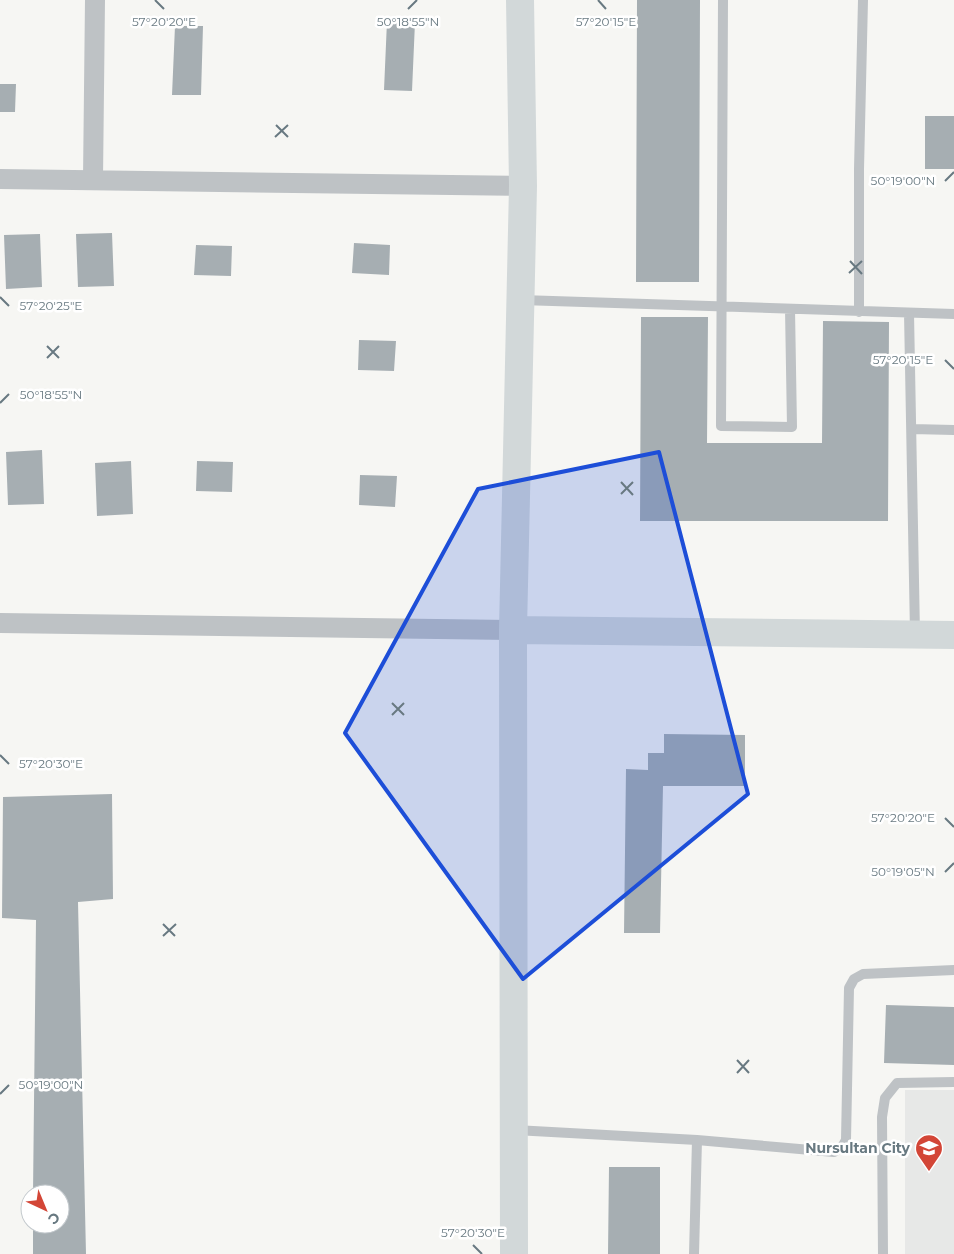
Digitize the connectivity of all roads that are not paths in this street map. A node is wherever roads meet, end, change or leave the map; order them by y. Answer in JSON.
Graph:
{"nodes":[{"id":1,"x":95,"y":0,"type":"edge"},
{"id":2,"x":520,"y":0,"type":"edge"},
{"id":3,"x":723,"y":0,"type":"edge"},
{"id":4,"x":863,"y":0,"type":"edge"},
{"id":5,"x":0,"y":178,"type":"edge"},
{"id":6,"x":93,"y":180,"type":"junction"},
{"id":7,"x":523,"y":186,"type":"junction"},
{"id":8,"x":520,"y":300,"type":"junction"},
{"id":9,"x":721,"y":307,"type":"junction"},
{"id":10,"x":790,"y":309,"type":"junction"},
{"id":11,"x":859,"y":312,"type":"junction"},
{"id":12,"x":909,"y":313,"type":"junction"},
{"id":13,"x":954,"y":314,"type":"edge"},
{"id":14,"x":912,"y":429,"type":"junction"},
{"id":15,"x":954,"y":430,"type":"edge"},
{"id":16,"x":0,"y":623,"type":"edge"},
{"id":17,"x":513,"y":630,"type":"junction"},
{"id":18,"x":915,"y":634,"type":"junction"},
{"id":19,"x":954,"y":635,"type":"edge"},
{"id":20,"x":954,"y":970,"type":"edge"},
{"id":21,"x":954,"y":1082,"type":"edge"},
{"id":22,"x":514,"y":1130,"type":"junction"},
{"id":23,"x":696,"y":1140,"type":"junction"},
{"id":24,"x":514,"y":1254,"type":"edge"},
{"id":25,"x":694,"y":1254,"type":"edge"},
{"id":26,"x":883,"y":1254,"type":"edge"}],
"edges":[{"from":1,"to":6,"type":"street"},
{"from":2,"to":7,"type":"street"},
{"from":3,"to":9,"type":"lane"},
{"from":4,"to":11,"type":"lane"},
{"from":5,"to":6,"type":"street"},
{"from":6,"to":7,"type":"street"},
{"from":7,"to":8,"type":"street"},
{"from":8,"to":9,"type":"lane"},
{"from":8,"to":17,"type":"street"},
{"from":9,"to":10,"type":"lane"},
{"from":9,"to":10,"type":"lane"},
{"from":10,"to":11,"type":"lane"},
{"from":11,"to":12,"type":"lane"},
{"from":12,"to":13,"type":"lane"},
{"from":12,"to":14,"type":"lane"},
{"from":14,"to":15,"type":"lane"},
{"from":14,"to":18,"type":"lane"},
{"from":16,"to":17,"type":"street"},
{"from":17,"to":18,"type":"street"},
{"from":17,"to":22,"type":"street"},
{"from":18,"to":19,"type":"street"},
{"from":20,"to":23,"type":"lane"},
{"from":21,"to":26,"type":"lane"},
{"from":22,"to":23,"type":"lane"},
{"from":22,"to":24,"type":"street"},
{"from":23,"to":25,"type":"lane"}]}
